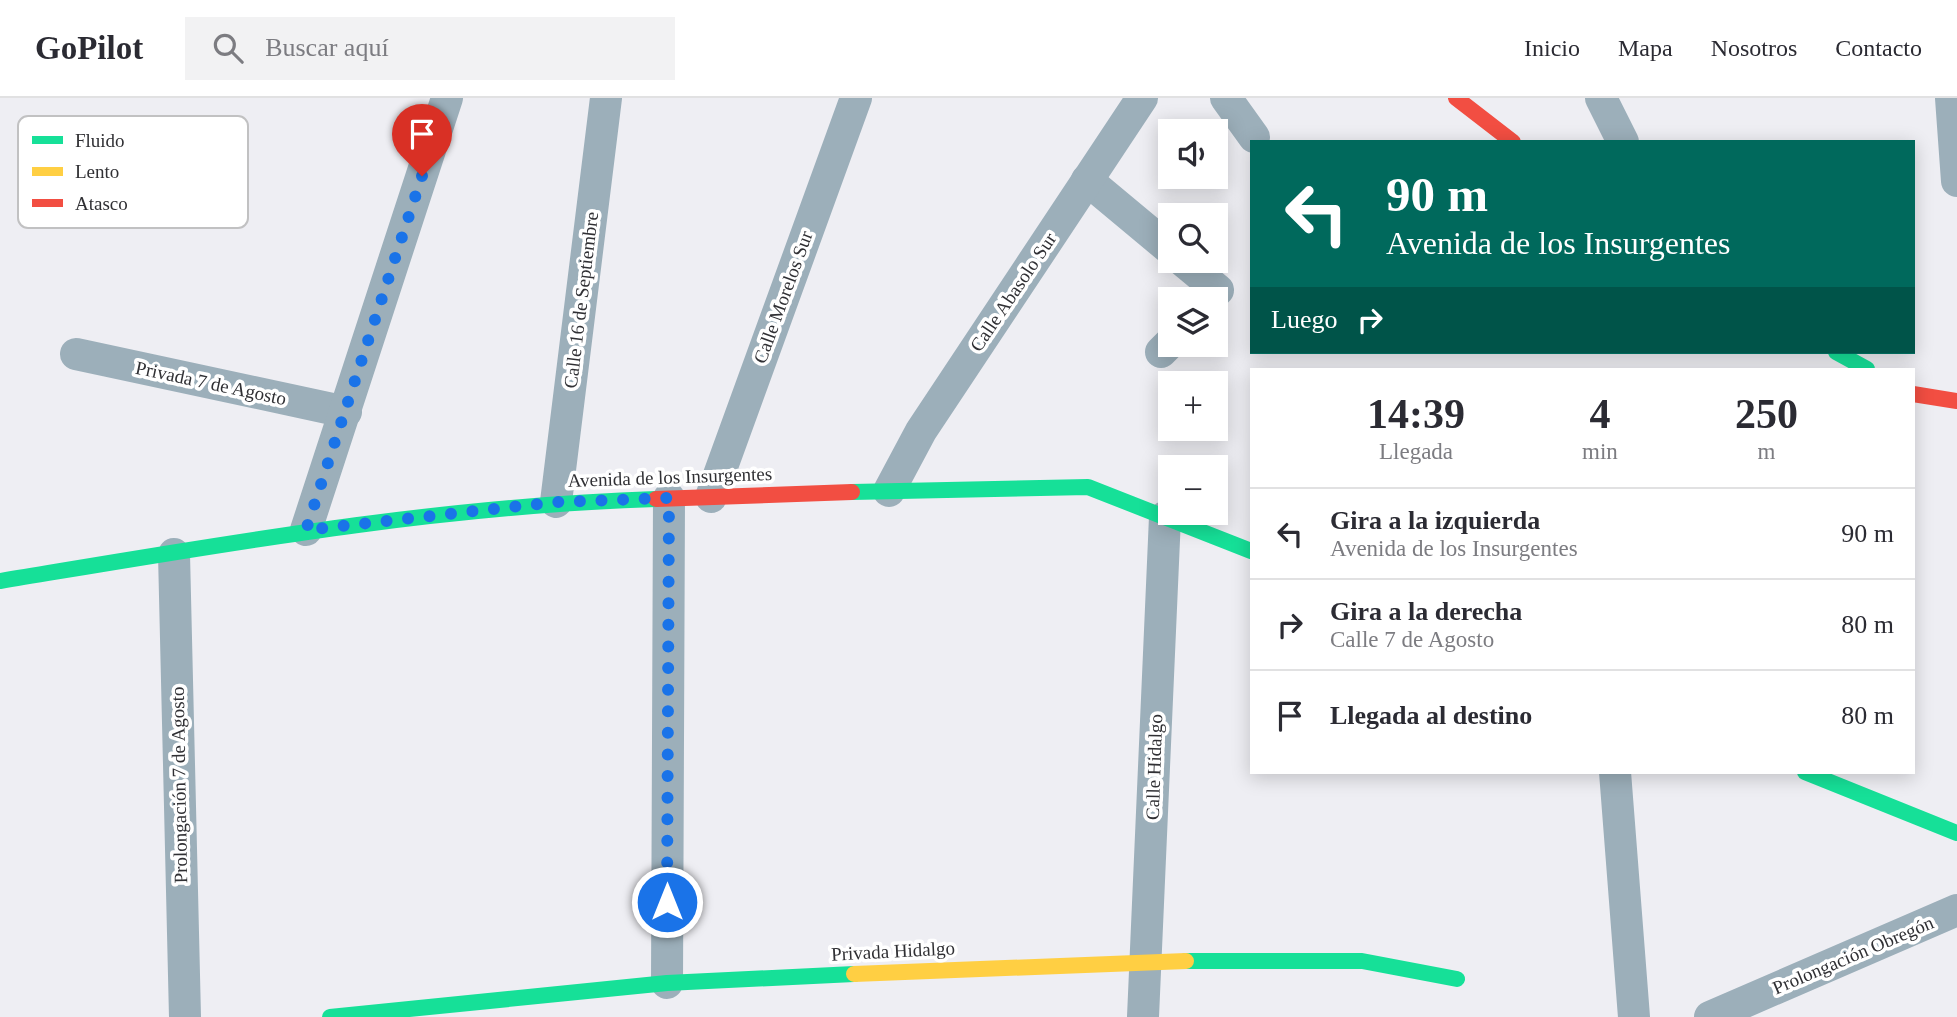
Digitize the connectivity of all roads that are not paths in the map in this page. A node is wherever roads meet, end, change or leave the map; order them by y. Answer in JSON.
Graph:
{"nodes":[{"id":1,"x":447,"y":98,"type":"edge"},
{"id":2,"x":606,"y":98,"type":"edge"},
{"id":3,"x":856,"y":98,"type":"edge"},
{"id":4,"x":1142,"y":98,"type":"edge"},
{"id":5,"x":1226,"y":98,"type":"edge"},
{"id":6,"x":1456,"y":98,"type":"edge"},
{"id":7,"x":1601,"y":98,"type":"edge"},
{"id":8,"x":1951,"y":98,"type":"edge"},
{"id":9,"x":1254,"y":137,"type":"dead end"},
{"id":10,"x":1510,"y":140,"type":"edge"},
{"id":11,"x":1622,"y":140,"type":"edge"},
{"id":12,"x":1087,"y":180,"type":"junction"},
{"id":13,"x":1957,"y":181,"type":"edge"},
{"id":14,"x":1158,"y":239,"type":"edge"},
{"id":15,"x":1197,"y":273,"type":"edge"},
{"id":16,"x":1214,"y":287,"type":"edge"},
{"id":17,"x":76,"y":354,"type":"dead end"},
{"id":18,"x":1840,"y":354,"type":"edge"},
{"id":19,"x":1865,"y":368,"type":"edge"},
{"id":20,"x":1915,"y":394,"type":"edge"},
{"id":21,"x":1957,"y":401,"type":"edge"},
{"id":22,"x":346,"y":412,"type":"junction"},
{"id":23,"x":889,"y":491,"type":"junction"},
{"id":24,"x":711,"y":497,"type":"junction"},
{"id":25,"x":669,"y":498,"type":"junction"},
{"id":26,"x":556,"y":502,"type":"junction"},
{"id":27,"x":1158,"y":514,"type":"edge"},
{"id":28,"x":1165,"y":525,"type":"edge"},
{"id":29,"x":1185,"y":525,"type":"edge"},
{"id":30,"x":306,"y":530,"type":"junction"},
{"id":31,"x":1250,"y":551,"type":"edge"},
{"id":32,"x":174,"y":554,"type":"junction"},
{"id":33,"x":0,"y":581,"type":"edge"},
{"id":34,"x":1615,"y":774,"type":"edge"},
{"id":35,"x":1810,"y":774,"type":"edge"},
{"id":36,"x":1957,"y":833,"type":"edge"},
{"id":37,"x":1957,"y":910,"type":"edge"},
{"id":38,"x":1146,"y":961,"type":"junction"},
{"id":39,"x":1457,"y":979,"type":"dead end"},
{"id":40,"x":667,"y":982,"type":"junction"},
{"id":41,"x":185,"y":1017,"type":"edge"},
{"id":42,"x":330,"y":1017,"type":"edge"},
{"id":43,"x":1143,"y":1017,"type":"edge"},
{"id":44,"x":1634,"y":1017,"type":"edge"},
{"id":45,"x":1710,"y":1017,"type":"edge"}],
"edges":[{"from":1,"to":22,"type":"street"},
{"from":2,"to":26,"type":"street","name":"Calle 16 de Septiembre"},
{"from":3,"to":24,"type":"street","name":"Calle Morelos Sur"},
{"from":4,"to":12,"type":"street","name":"Calle Abasolo Sur"},
{"from":5,"to":9,"type":"street"},
{"from":6,"to":10,"type":"street"},
{"from":7,"to":11,"type":"street"},
{"from":8,"to":13,"type":"street"},
{"from":12,"to":14,"type":"street"},
{"from":12,"to":23,"type":"street","name":"Calle Abasolo Sur"},
{"from":15,"to":16,"type":"street"},
{"from":17,"to":22,"type":"street","name":"Privada 7 de Agosto"},
{"from":18,"to":19,"type":"street"},
{"from":20,"to":21,"type":"street"},
{"from":22,"to":30,"type":"street"},
{"from":23,"to":24,"type":"street","name":"Avenida de los Insurgentes"},
{"from":23,"to":27,"type":"street","name":"Avenida de los Insurgentes"},
{"from":24,"to":25,"type":"street","name":"Avenida de los Insurgentes"},
{"from":25,"to":26,"type":"street","name":"Avenida de los Insurgentes"},
{"from":25,"to":40,"type":"street"},
{"from":26,"to":30,"type":"street","name":"Avenida de los Insurgentes"},
{"from":28,"to":38,"type":"street","name":"Calle Hidalgo"},
{"from":29,"to":31,"type":"street","name":"Avenida de los Insurgentes"},
{"from":30,"to":32,"type":"street","name":"Avenida de los Insurgentes"},
{"from":32,"to":33,"type":"street","name":"Avenida de los Insurgentes"},
{"from":32,"to":41,"type":"street","name":"Prolongación 7 de Agosto"},
{"from":34,"to":44,"type":"street"},
{"from":35,"to":36,"type":"street"},
{"from":37,"to":45,"type":"street","name":"Prolongación Obregón"},
{"from":38,"to":39,"type":"street","name":"Privada Hidalgo"},
{"from":38,"to":40,"type":"street","name":"Privada Hidalgo"},
{"from":38,"to":43,"type":"street","name":"Calle Hidalgo"},
{"from":40,"to":42,"type":"street","name":"Privada Hidalgo"}]}
